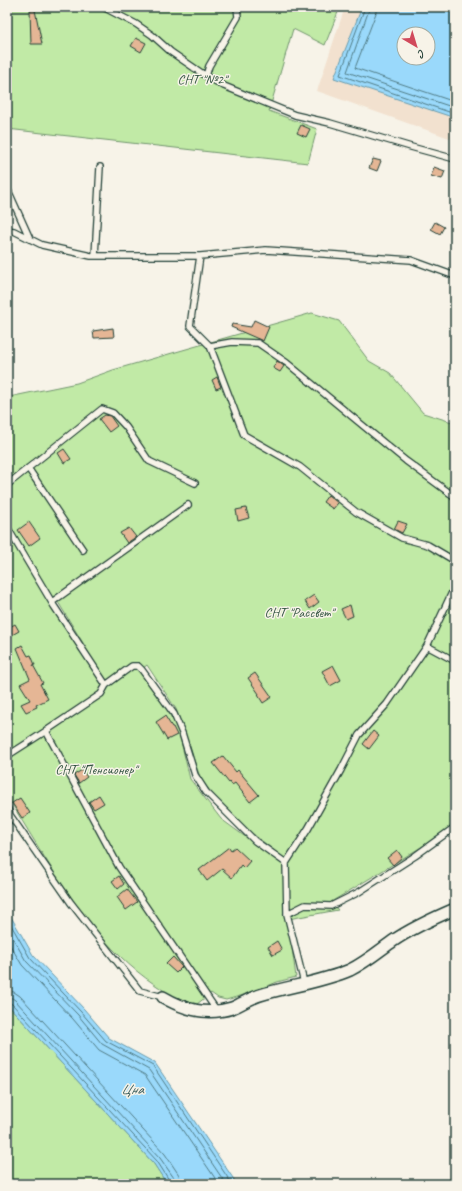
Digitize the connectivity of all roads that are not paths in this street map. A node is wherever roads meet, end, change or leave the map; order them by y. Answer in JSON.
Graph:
{"nodes":[{"id":1,"x":103,"y":7,"type":"edge"},
{"id":2,"x":237,"y":7,"type":"edge"},
{"id":3,"x":206,"y":76,"type":"junction"},
{"id":4,"x":455,"y":159,"type":"edge"},
{"id":5,"x":100,"y":167,"type":"dead end"},
{"id":6,"x":7,"y":188,"type":"edge"},
{"id":7,"x":7,"y":230,"type":"edge"},
{"id":8,"x":30,"y":239,"type":"junction"},
{"id":9,"x":94,"y":256,"type":"junction"},
{"id":10,"x":200,"y":256,"type":"junction"},
{"id":11,"x":455,"y":276,"type":"edge"},
{"id":12,"x":210,"y":346,"type":"junction"},
{"id":13,"x":28,"y":468,"type":"junction"},
{"id":14,"x":195,"y":483,"type":"dead end"},
{"id":15,"x":7,"y":485,"type":"edge"},
{"id":16,"x":455,"y":497,"type":"edge"},
{"id":17,"x":188,"y":505,"type":"dead end"},
{"id":18,"x":7,"y":527,"type":"edge"},
{"id":19,"x":83,"y":550,"type":"dead end"},
{"id":20,"x":455,"y":561,"type":"edge"},
{"id":21,"x":455,"y":586,"type":"edge"},
{"id":22,"x":52,"y":602,"type":"junction"},
{"id":23,"x":427,"y":646,"type":"junction"},
{"id":24,"x":455,"y":661,"type":"edge"},
{"id":25,"x":106,"y":685,"type":"junction"},
{"id":26,"x":46,"y":731,"type":"junction"},
{"id":27,"x":7,"y":756,"type":"edge"},
{"id":28,"x":7,"y":807,"type":"edge"},
{"id":29,"x":455,"y":827,"type":"edge"},
{"id":30,"x":286,"y":863,"type":"junction"},
{"id":31,"x":455,"y":909,"type":"edge"},
{"id":32,"x":287,"y":914,"type":"junction"},
{"id":33,"x":304,"y":984,"type":"junction"},
{"id":34,"x":163,"y":997,"type":"joint"},
{"id":35,"x":217,"y":1012,"type":"junction"}],
"edges":[{"from":1,"to":3,"type":"lane"},
{"from":2,"to":3,"type":"lane"},
{"from":3,"to":4,"type":"lane"},
{"from":5,"to":9,"type":"lane"},
{"from":6,"to":8,"type":"lane"},
{"from":7,"to":8,"type":"lane"},
{"from":8,"to":9,"type":"lane"},
{"from":9,"to":10,"type":"lane"},
{"from":10,"to":11,"type":"lane"},
{"from":10,"to":12,"type":"lane"},
{"from":12,"to":16,"type":"lane"},
{"from":12,"to":20,"type":"lane"},
{"from":13,"to":14,"type":"lane"},
{"from":13,"to":15,"type":"lane"},
{"from":13,"to":19,"type":"lane"},
{"from":17,"to":22,"type":"lane"},
{"from":18,"to":22,"type":"lane"},
{"from":21,"to":23,"type":"lane"},
{"from":22,"to":25,"type":"lane"},
{"from":23,"to":24,"type":"lane"},
{"from":23,"to":30,"type":"lane"},
{"from":25,"to":26,"type":"lane"},
{"from":25,"to":30,"type":"lane"},
{"from":26,"to":27,"type":"lane"},
{"from":26,"to":35,"type":"lane"},
{"from":28,"to":34,"type":"lane"},
{"from":29,"to":32,"type":"lane"},
{"from":30,"to":32,"type":"lane"},
{"from":31,"to":33,"type":"street"},
{"from":32,"to":33,"type":"lane"},
{"from":33,"to":35,"type":"street"},
{"from":34,"to":35,"type":"street"}]}
